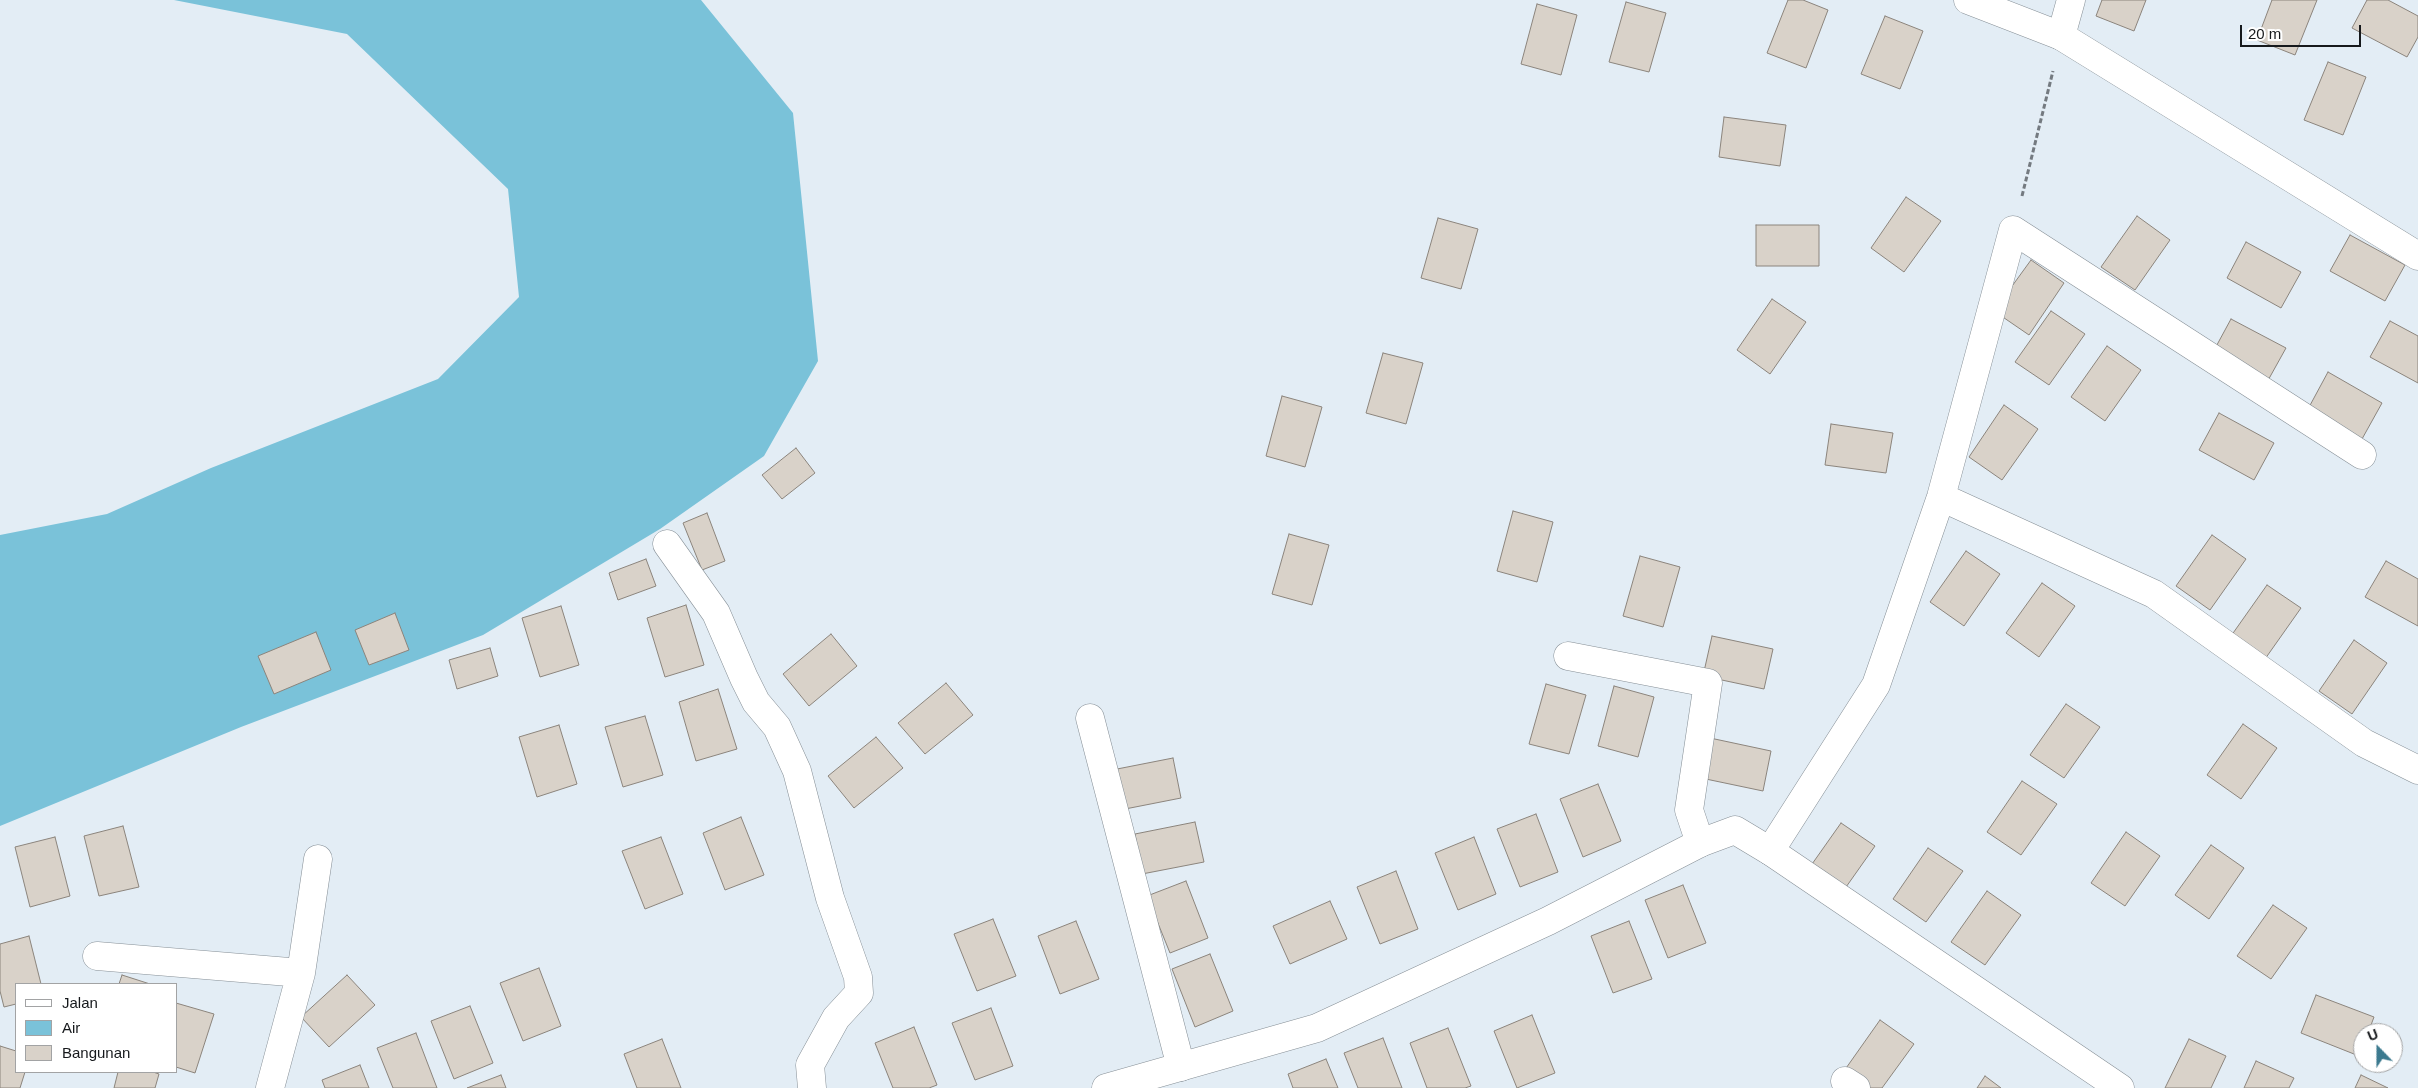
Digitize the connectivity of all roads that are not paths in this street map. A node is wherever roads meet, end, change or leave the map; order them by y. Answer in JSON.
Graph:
{"nodes":[{"id":1,"x":1968,"y":0,"type":"edge"},
{"id":2,"x":2071,"y":0,"type":"edge"},
{"id":3,"x":2061,"y":36,"type":"junction"},
{"id":4,"x":2418,"y":256,"type":"edge"},
{"id":5,"x":2362,"y":455,"type":"dead end"},
{"id":6,"x":1941,"y":497,"type":"junction"},
{"id":7,"x":667,"y":544,"type":"dead end"},
{"id":8,"x":1568,"y":656,"type":"dead end"},
{"id":9,"x":1090,"y":718,"type":"dead end"},
{"id":10,"x":2418,"y":770,"type":"edge"},
{"id":11,"x":1700,"y":843,"type":"junction"},
{"id":12,"x":1770,"y":851,"type":"junction"},
{"id":13,"x":318,"y":859,"type":"dead end"},
{"id":14,"x":97,"y":956,"type":"dead end"},
{"id":15,"x":301,"y":973,"type":"junction"},
{"id":16,"x":1181,"y":1067,"type":"junction"},
{"id":17,"x":2104,"y":1084,"type":"edge"},
{"id":18,"x":270,"y":1088,"type":"edge"},
{"id":19,"x":812,"y":1088,"type":"edge"},
{"id":20,"x":1106,"y":1088,"type":"edge"}],
"edges":[{"from":1,"to":3,"type":"street"},
{"from":2,"to":3,"type":"street"},
{"from":3,"to":4,"type":"street"},
{"from":5,"to":6,"type":"street"},
{"from":6,"to":10,"type":"street"},
{"from":6,"to":12,"type":"street"},
{"from":7,"to":19,"type":"street"},
{"from":8,"to":11,"type":"street"},
{"from":9,"to":16,"type":"street"},
{"from":11,"to":12,"type":"street"},
{"from":11,"to":16,"type":"street"},
{"from":12,"to":17,"type":"street"},
{"from":13,"to":15,"type":"street"},
{"from":14,"to":15,"type":"street"},
{"from":15,"to":18,"type":"street"},
{"from":16,"to":20,"type":"street"}]}
